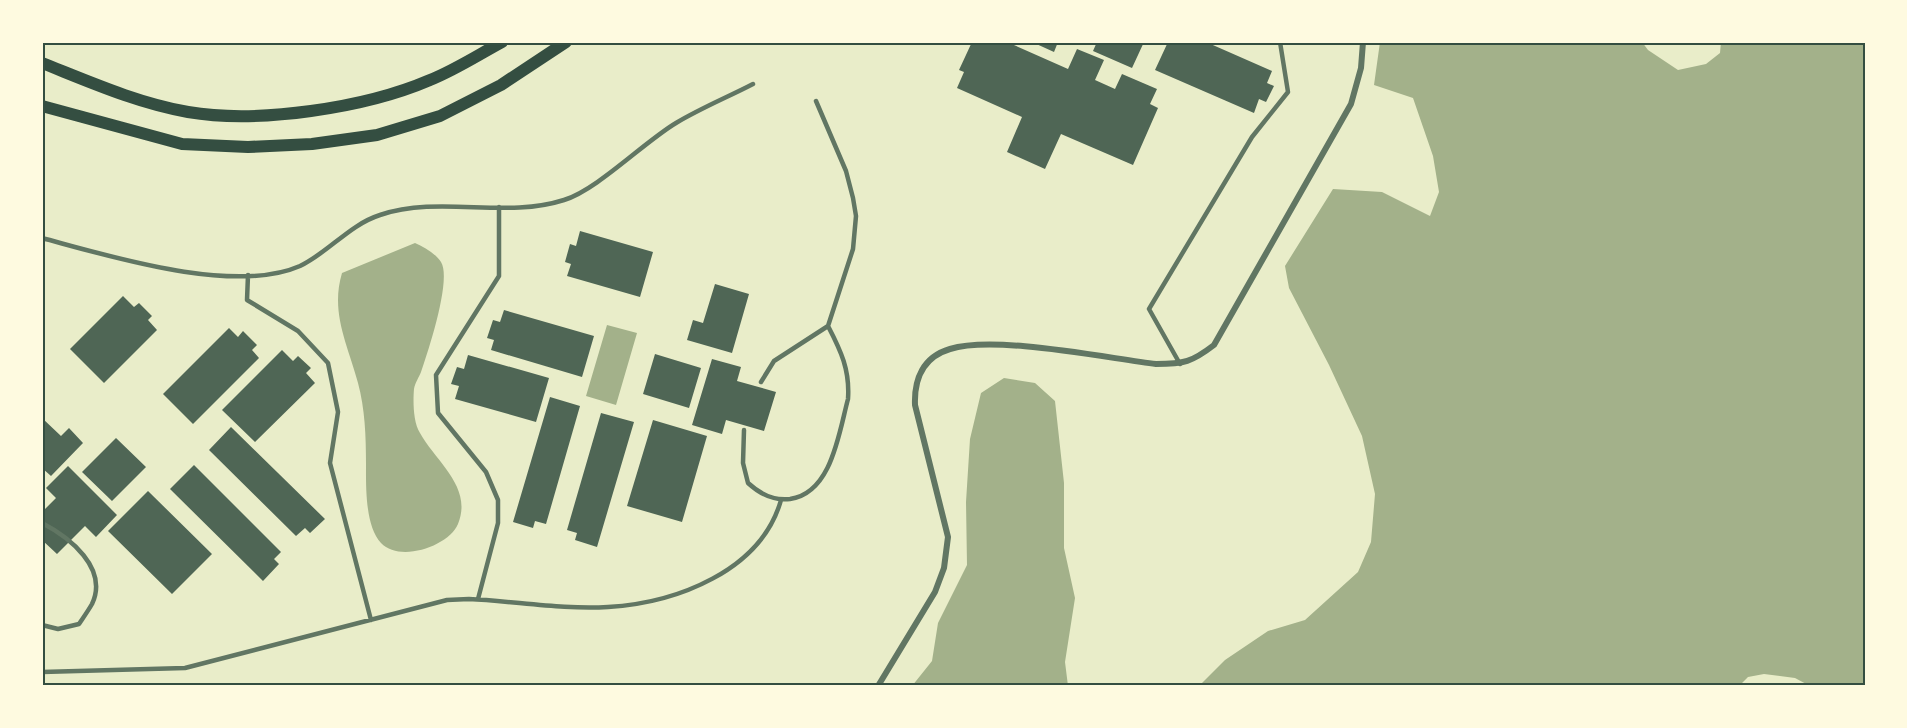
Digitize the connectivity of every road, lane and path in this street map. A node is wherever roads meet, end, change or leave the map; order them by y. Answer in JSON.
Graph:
{"nodes":[{"id":1,"x":502,"y":42,"type":"edge"},
{"id":2,"x":566,"y":42,"type":"edge"},
{"id":3,"x":1280,"y":42,"type":"edge"},
{"id":4,"x":1364,"y":42,"type":"edge"},
{"id":5,"x":42,"y":63,"type":"edge"},
{"id":6,"x":753,"y":84,"type":"dead end"},
{"id":7,"x":816,"y":101,"type":"dead end"},
{"id":8,"x":42,"y":106,"type":"edge"},
{"id":9,"x":499,"y":207,"type":"junction"},
{"id":10,"x":42,"y":238,"type":"edge"},
{"id":11,"x":248,"y":275,"type":"junction"},
{"id":12,"x":828,"y":326,"type":"junction"},
{"id":13,"x":1180,"y":364,"type":"junction"},
{"id":14,"x":761,"y":382,"type":"dead end"},
{"id":15,"x":744,"y":430,"type":"dead end"},
{"id":16,"x":781,"y":500,"type":"junction"},
{"id":17,"x":42,"y":523,"type":"edge"},
{"id":18,"x":478,"y":599,"type":"junction"},
{"id":19,"x":371,"y":620,"type":"junction"},
{"id":20,"x":42,"y":625,"type":"edge"},
{"id":21,"x":42,"y":672,"type":"edge"},
{"id":22,"x":878,"y":686,"type":"edge"}],
"edges":[{"from":1,"to":5,"type":"main road"},
{"from":2,"to":8,"type":"main road"},
{"from":3,"to":13,"type":"lane"},
{"from":4,"to":13,"type":"street"},
{"from":6,"to":9,"type":"lane"},
{"from":7,"to":12,"type":"lane"},
{"from":9,"to":11,"type":"lane"},
{"from":9,"to":18,"type":"lane"},
{"from":10,"to":11,"type":"lane"},
{"from":11,"to":19,"type":"lane"},
{"from":12,"to":14,"type":"lane"},
{"from":12,"to":16,"type":"lane"},
{"from":13,"to":22,"type":"street"},
{"from":15,"to":16,"type":"lane"},
{"from":16,"to":18,"type":"lane"},
{"from":17,"to":20,"type":"lane"},
{"from":18,"to":19,"type":"lane"},
{"from":19,"to":21,"type":"lane"}]}
